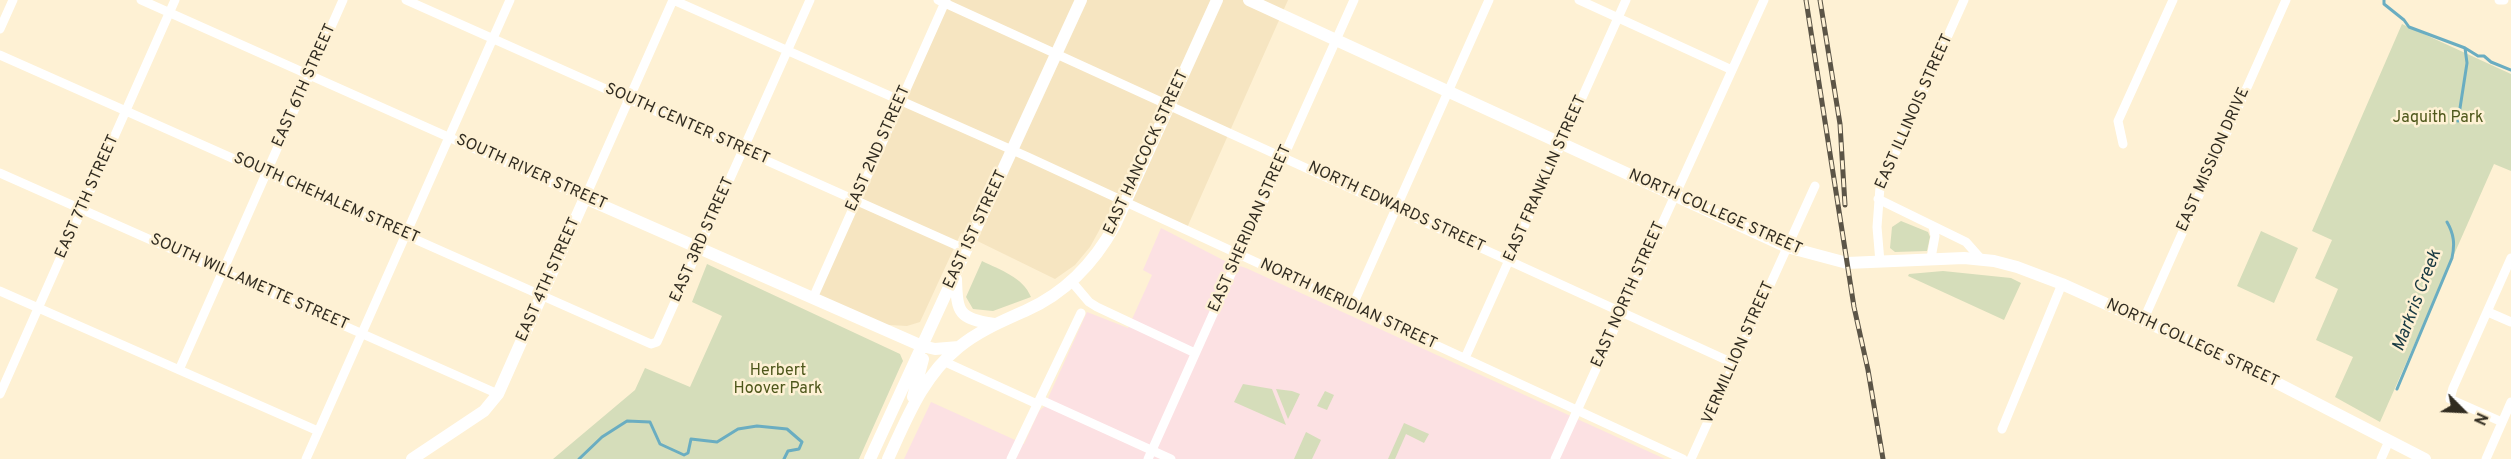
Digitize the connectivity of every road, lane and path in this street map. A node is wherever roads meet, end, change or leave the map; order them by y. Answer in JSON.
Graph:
{"nodes":[{"id":1,"x":13,"y":0,"type":"edge"},
{"id":2,"x":141,"y":0,"type":"edge"},
{"id":3,"x":175,"y":0,"type":"edge"},
{"id":4,"x":343,"y":0,"type":"edge"},
{"id":5,"x":406,"y":0,"type":"edge"},
{"id":6,"x":510,"y":0,"type":"edge"},
{"id":7,"x":673,"y":0,"type":"edge"},
{"id":8,"x":810,"y":0,"type":"edge"},
{"id":9,"x":1081,"y":0,"type":"edge"},
{"id":10,"x":1217,"y":0,"type":"edge"},
{"id":11,"x":1250,"y":0,"type":"edge"},
{"id":12,"x":1354,"y":0,"type":"edge"},
{"id":13,"x":1489,"y":0,"type":"edge"},
{"id":14,"x":1579,"y":0,"type":"edge"},
{"id":15,"x":1626,"y":0,"type":"edge"},
{"id":16,"x":1764,"y":0,"type":"edge"},
{"id":17,"x":1964,"y":0,"type":"edge"},
{"id":18,"x":2173,"y":0,"type":"edge"},
{"id":19,"x":2286,"y":0,"type":"edge"},
{"id":20,"x":943,"y":1,"type":"edge"},
{"id":21,"x":170,"y":13,"type":"junction"},
{"id":22,"x":1618,"y":18,"type":"junction"},
{"id":23,"x":0,"y":30,"type":"edge"},
{"id":24,"x":493,"y":39,"type":"junction"},
{"id":25,"x":1336,"y":40,"type":"junction"},
{"id":26,"x":788,"y":51,"type":"junction"},
{"id":27,"x":1057,"y":53,"type":"junction"},
{"id":28,"x":0,"y":55,"type":"edge"},
{"id":29,"x":1732,"y":70,"type":"junction"},
{"id":30,"x":310,"y":75,"type":"junction"},
{"id":31,"x":1448,"y":91,"type":"junction"},
{"id":32,"x":629,"y":99,"type":"junction"},
{"id":33,"x":900,"y":101,"type":"junction"},
{"id":34,"x":1170,"y":104,"type":"junction"},
{"id":35,"x":126,"y":111,"type":"junction"},
{"id":36,"x":450,"y":137,"type":"junction"},
{"id":37,"x":1562,"y":144,"type":"junction"},
{"id":38,"x":2123,"y":144,"type":"dead end"},
{"id":39,"x":743,"y":150,"type":"junction"},
{"id":40,"x":1013,"y":151,"type":"junction"},
{"id":41,"x":1283,"y":157,"type":"junction"},
{"id":42,"x":0,"y":173,"type":"edge"},
{"id":43,"x":266,"y":173,"type":"junction"},
{"id":44,"x":1815,"y":186,"type":"dead end"},
{"id":45,"x":1674,"y":195,"type":"junction"},
{"id":46,"x":585,"y":198,"type":"junction"},
{"id":47,"x":1878,"y":199,"type":"junction"},
{"id":48,"x":856,"y":200,"type":"junction"},
{"id":49,"x":1126,"y":202,"type":"junction"},
{"id":50,"x":1396,"y":208,"type":"junction"},
{"id":51,"x":82,"y":209,"type":"junction"},
{"id":52,"x":1933,"y":225,"type":"junction"},
{"id":53,"x":406,"y":235,"type":"junction"},
{"id":54,"x":1787,"y":247,"type":"junction"},
{"id":55,"x":700,"y":248,"type":"junction"},
{"id":56,"x":967,"y":250,"type":"junction"},
{"id":57,"x":1239,"y":255,"type":"junction"},
{"id":58,"x":1931,"y":258,"type":"junction"},
{"id":59,"x":2511,"y":258,"type":"edge"},
{"id":60,"x":1981,"y":259,"type":"junction"},
{"id":61,"x":1509,"y":260,"type":"junction"},
{"id":62,"x":1880,"y":262,"type":"junction"},
{"id":63,"x":223,"y":271,"type":"junction"},
{"id":64,"x":956,"y":274,"type":"junction"},
{"id":65,"x":1072,"y":282,"type":"junction"},
{"id":66,"x":2062,"y":284,"type":"junction"},
{"id":67,"x":0,"y":291,"type":"edge"},
{"id":68,"x":543,"y":294,"type":"junction"},
{"id":69,"x":813,"y":298,"type":"junction"},
{"id":70,"x":1352,"y":306,"type":"junction"},
{"id":71,"x":38,"y":308,"type":"junction"},
{"id":72,"x":1621,"y":312,"type":"junction"},
{"id":73,"x":2488,"y":312,"type":"junction"},
{"id":74,"x":1081,"y":313,"type":"dead end"},
{"id":75,"x":2143,"y":321,"type":"junction"},
{"id":76,"x":2511,"y":322,"type":"edge"},
{"id":77,"x":994,"y":324,"type":"junction"},
{"id":78,"x":362,"y":333,"type":"junction"},
{"id":79,"x":651,"y":345,"type":"joint"},
{"id":80,"x":922,"y":346,"type":"junction"},
{"id":81,"x":959,"y":347,"type":"junction"},
{"id":82,"x":1195,"y":353,"type":"junction"},
{"id":83,"x":1465,"y":358,"type":"junction"},
{"id":84,"x":943,"y":361,"type":"junction"},
{"id":85,"x":1735,"y":364,"type":"junction"},
{"id":86,"x":179,"y":370,"type":"junction"},
{"id":87,"x":0,"y":394,"type":"edge"},
{"id":88,"x":498,"y":394,"type":"junction"},
{"id":89,"x":1039,"y":402,"type":"junction"},
{"id":90,"x":2511,"y":402,"type":"edge"},
{"id":91,"x":911,"y":408,"type":"junction"},
{"id":92,"x":1577,"y":410,"type":"junction"},
{"id":93,"x":2502,"y":422,"type":"junction"},
{"id":94,"x":2002,"y":429,"type":"dead end"},
{"id":95,"x":318,"y":431,"type":"junction"},
{"id":96,"x":2389,"y":441,"type":"junction"},
{"id":97,"x":1150,"y":455,"type":"edge"},
{"id":98,"x":306,"y":459,"type":"edge"},
{"id":99,"x":412,"y":459,"type":"edge"},
{"id":100,"x":870,"y":459,"type":"edge"},
{"id":101,"x":888,"y":459,"type":"edge"},
{"id":102,"x":1011,"y":459,"type":"edge"},
{"id":103,"x":1171,"y":459,"type":"edge"},
{"id":104,"x":1555,"y":459,"type":"edge"},
{"id":105,"x":1683,"y":459,"type":"edge"},
{"id":106,"x":1691,"y":459,"type":"edge"},
{"id":107,"x":2381,"y":459,"type":"edge"},
{"id":108,"x":2425,"y":459,"type":"edge"},
{"id":109,"x":2486,"y":459,"type":"edge"}],
"edges":[{"from":1,"to":23,"type":"street"},
{"from":2,"to":21,"type":"street","name":"SOUTH RIVER STREET"},
{"from":3,"to":21,"type":"street","name":"EAST 7TH STREET"},
{"from":4,"to":30,"type":"street","name":"EAST 6TH STREET"},
{"from":5,"to":24,"type":"street","name":"SOUTH CENTER STREET"},
{"from":6,"to":24,"type":"street"},
{"from":7,"to":26,"type":"street","name":"NORTH MERIDIAN STREET"},
{"from":7,"to":32,"type":"street","name":"EAST 4TH STREET"},
{"from":8,"to":26,"type":"street","name":"EAST 3RD STREET"},
{"from":9,"to":27,"type":"main road","name":"EAST 1ST STREET"},
{"from":10,"to":34,"type":"main road","name":"EAST HANCOCK STREET"},
{"from":11,"to":25,"type":"main road","name":"NORTH COLLEGE STREET"},
{"from":12,"to":25,"type":"street","name":"EAST SHERIDAN STREET"},
{"from":13,"to":31,"type":"street"},
{"from":14,"to":22,"type":"street"},
{"from":15,"to":22,"type":"street","name":"EAST FRANKLIN STREET"},
{"from":16,"to":29,"type":"street","name":"EAST NORTH STREET"},
{"from":17,"to":47,"type":"street","name":"EAST ILLINOIS STREET"},
{"from":18,"to":38,"type":"street"},
{"from":19,"to":75,"type":"street","name":"EAST MISSION DRIVE"},
{"from":20,"to":27,"type":"street","name":"NORTH EDWARDS STREET"},
{"from":20,"to":33,"type":"street","name":"EAST 2ND STREET"},
{"from":21,"to":30,"type":"street","name":"SOUTH RIVER STREET"},
{"from":21,"to":35,"type":"street","name":"EAST 7TH STREET"},
{"from":22,"to":29,"type":"street"},
{"from":22,"to":37,"type":"street","name":"EAST FRANKLIN STREET"},
{"from":24,"to":32,"type":"street","name":"SOUTH CENTER STREET"},
{"from":24,"to":36,"type":"street"},
{"from":25,"to":31,"type":"main road","name":"NORTH COLLEGE STREET"},
{"from":25,"to":41,"type":"street","name":"EAST SHERIDAN STREET"},
{"from":26,"to":33,"type":"street","name":"NORTH MERIDIAN STREET"},
{"from":26,"to":39,"type":"street","name":"EAST 3RD STREET"},
{"from":27,"to":34,"type":"street","name":"NORTH EDWARDS STREET"},
{"from":27,"to":40,"type":"main road","name":"EAST 1ST STREET"},
{"from":28,"to":35,"type":"street","name":"SOUTH CHEHALEM STREET"},
{"from":29,"to":45,"type":"street","name":"EAST NORTH STREET"},
{"from":30,"to":36,"type":"street","name":"SOUTH RIVER STREET"},
{"from":30,"to":43,"type":"street","name":"EAST 6TH STREET"},
{"from":31,"to":37,"type":"main road","name":"NORTH COLLEGE STREET"},
{"from":31,"to":50,"type":"street"},
{"from":32,"to":39,"type":"street","name":"SOUTH CENTER STREET"},
{"from":32,"to":46,"type":"street","name":"EAST 4TH STREET"},
{"from":33,"to":40,"type":"street","name":"NORTH MERIDIAN STREET"},
{"from":33,"to":48,"type":"street","name":"EAST 2ND STREET"},
{"from":34,"to":41,"type":"street","name":"NORTH EDWARDS STREET"},
{"from":34,"to":49,"type":"main road","name":"EAST HANCOCK STREET"},
{"from":35,"to":43,"type":"street","name":"SOUTH CHEHALEM STREET"},
{"from":35,"to":51,"type":"street","name":"EAST 7TH STREET"},
{"from":36,"to":46,"type":"street","name":"SOUTH RIVER STREET"},
{"from":36,"to":53,"type":"street"},
{"from":37,"to":45,"type":"main road","name":"NORTH COLLEGE STREET"},
{"from":37,"to":61,"type":"street","name":"EAST FRANKLIN STREET"},
{"from":39,"to":48,"type":"street","name":"SOUTH CENTER STREET"},
{"from":39,"to":55,"type":"street","name":"EAST 3RD STREET"},
{"from":40,"to":49,"type":"street","name":"NORTH MERIDIAN STREET"},
{"from":40,"to":56,"type":"main road","name":"EAST 1ST STREET"},
{"from":41,"to":50,"type":"street","name":"NORTH EDWARDS STREET"},
{"from":41,"to":57,"type":"street","name":"EAST SHERIDAN STREET"},
{"from":42,"to":51,"type":"street","name":"SOUTH WILLAMETTE STREET"},
{"from":43,"to":53,"type":"street","name":"SOUTH CHEHALEM STREET"},
{"from":43,"to":63,"type":"street","name":"EAST 6TH STREET"},
{"from":44,"to":54,"type":"street","name":"VERMILLION STREET"},
{"from":45,"to":54,"type":"main road","name":"NORTH COLLEGE STREET"},
{"from":45,"to":72,"type":"street","name":"EAST NORTH STREET"},
{"from":46,"to":55,"type":"main road","name":"SOUTH RIVER STREET"},
{"from":46,"to":68,"type":"main road","name":"EAST 4TH STREET"},
{"from":47,"to":52,"type":"street"},
{"from":47,"to":62,"type":"street","name":"EAST ILLINOIS STREET"},
{"from":48,"to":56,"type":"street","name":"SOUTH CENTER STREET"},
{"from":48,"to":69,"type":"street","name":"EAST 2ND STREET"},
{"from":49,"to":57,"type":"street","name":"NORTH MERIDIAN STREET"},
{"from":49,"to":65,"type":"main road","name":"EAST HANCOCK STREET"},
{"from":50,"to":61,"type":"street","name":"NORTH EDWARDS STREET"},
{"from":50,"to":70,"type":"street"},
{"from":51,"to":63,"type":"street","name":"SOUTH WILLAMETTE STREET"},
{"from":51,"to":71,"type":"street","name":"EAST 7TH STREET"},
{"from":52,"to":58,"type":"street"},
{"from":52,"to":60,"type":"street"},
{"from":53,"to":68,"type":"street","name":"SOUTH CHEHALEM STREET"},
{"from":53,"to":78,"type":"street"},
{"from":54,"to":62,"type":"main road","name":"NORTH COLLEGE STREET"},
{"from":54,"to":85,"type":"street","name":"VERMILLION STREET"},
{"from":55,"to":69,"type":"main road","name":"SOUTH RIVER STREET"},
{"from":55,"to":79,"type":"street","name":"EAST 3RD STREET"},
{"from":56,"to":64,"type":"main road","name":"EAST 1ST STREET"},
{"from":57,"to":70,"type":"street","name":"NORTH MERIDIAN STREET"},
{"from":57,"to":82,"type":"street","name":"EAST SHERIDAN STREET"},
{"from":58,"to":60,"type":"main road","name":"NORTH COLLEGE STREET"},
{"from":58,"to":62,"type":"main road","name":"NORTH COLLEGE STREET"},
{"from":59,"to":73,"type":"street"},
{"from":60,"to":66,"type":"main road","name":"NORTH COLLEGE STREET"},
{"from":61,"to":72,"type":"street","name":"NORTH EDWARDS STREET"},
{"from":61,"to":83,"type":"street","name":"EAST FRANKLIN STREET"},
{"from":63,"to":78,"type":"street","name":"SOUTH WILLAMETTE STREET"},
{"from":63,"to":86,"type":"street","name":"EAST 6TH STREET"},
{"from":64,"to":77,"type":"main road"},
{"from":64,"to":80,"type":"main road","name":"EAST 1ST STREET"},
{"from":65,"to":77,"type":"main road","name":"EAST HANCOCK STREET"},
{"from":65,"to":82,"type":"street"},
{"from":66,"to":75,"type":"main road","name":"NORTH COLLEGE STREET"},
{"from":66,"to":94,"type":"street"},
{"from":67,"to":71,"type":"street"},
{"from":68,"to":79,"type":"street","name":"SOUTH CHEHALEM STREET"},
{"from":68,"to":88,"type":"main road","name":"EAST 4TH STREET"},
{"from":69,"to":80,"type":"main road","name":"SOUTH RIVER STREET"},
{"from":70,"to":83,"type":"street","name":"NORTH MERIDIAN STREET"},
{"from":71,"to":86,"type":"street"},
{"from":71,"to":87,"type":"street","name":"EAST 7TH STREET"},
{"from":72,"to":85,"type":"street","name":"NORTH EDWARDS STREET"},
{"from":72,"to":92,"type":"street","name":"EAST NORTH STREET"},
{"from":73,"to":76,"type":"street"},
{"from":73,"to":93,"type":"street"},
{"from":74,"to":89,"type":"street"},
{"from":75,"to":96,"type":"main road","name":"NORTH COLLEGE STREET"},
{"from":77,"to":81,"type":"main road"},
{"from":78,"to":88,"type":"street","name":"SOUTH WILLAMETTE STREET"},
{"from":78,"to":95,"type":"street"},
{"from":80,"to":81,"type":"main road"},
{"from":80,"to":91,"type":"main road"},
{"from":80,"to":100,"type":"main road","name":"EAST 1ST STREET"},
{"from":81,"to":84,"type":"main road"},
{"from":82,"to":97,"type":"street","name":"EAST SHERIDAN STREET"},
{"from":83,"to":92,"type":"street","name":"NORTH MERIDIAN STREET"},
{"from":84,"to":89,"type":"street"},
{"from":84,"to":91,"type":"main road"},
{"from":85,"to":106,"type":"street","name":"VERMILLION STREET"},
{"from":86,"to":95,"type":"street"},
{"from":88,"to":99,"type":"main road","name":"EAST 4TH STREET"},
{"from":89,"to":97,"type":"street"},
{"from":89,"to":102,"type":"street"},
{"from":90,"to":93,"type":"street"},
{"from":91,"to":101,"type":"main road"},
{"from":92,"to":104,"type":"street","name":"EAST NORTH STREET"},
{"from":92,"to":105,"type":"street","name":"NORTH MERIDIAN STREET"},
{"from":93,"to":109,"type":"street"},
{"from":95,"to":98,"type":"street"},
{"from":96,"to":107,"type":"street"},
{"from":96,"to":108,"type":"main road","name":"NORTH COLLEGE STREET"},
{"from":97,"to":103,"type":"street"}]}
